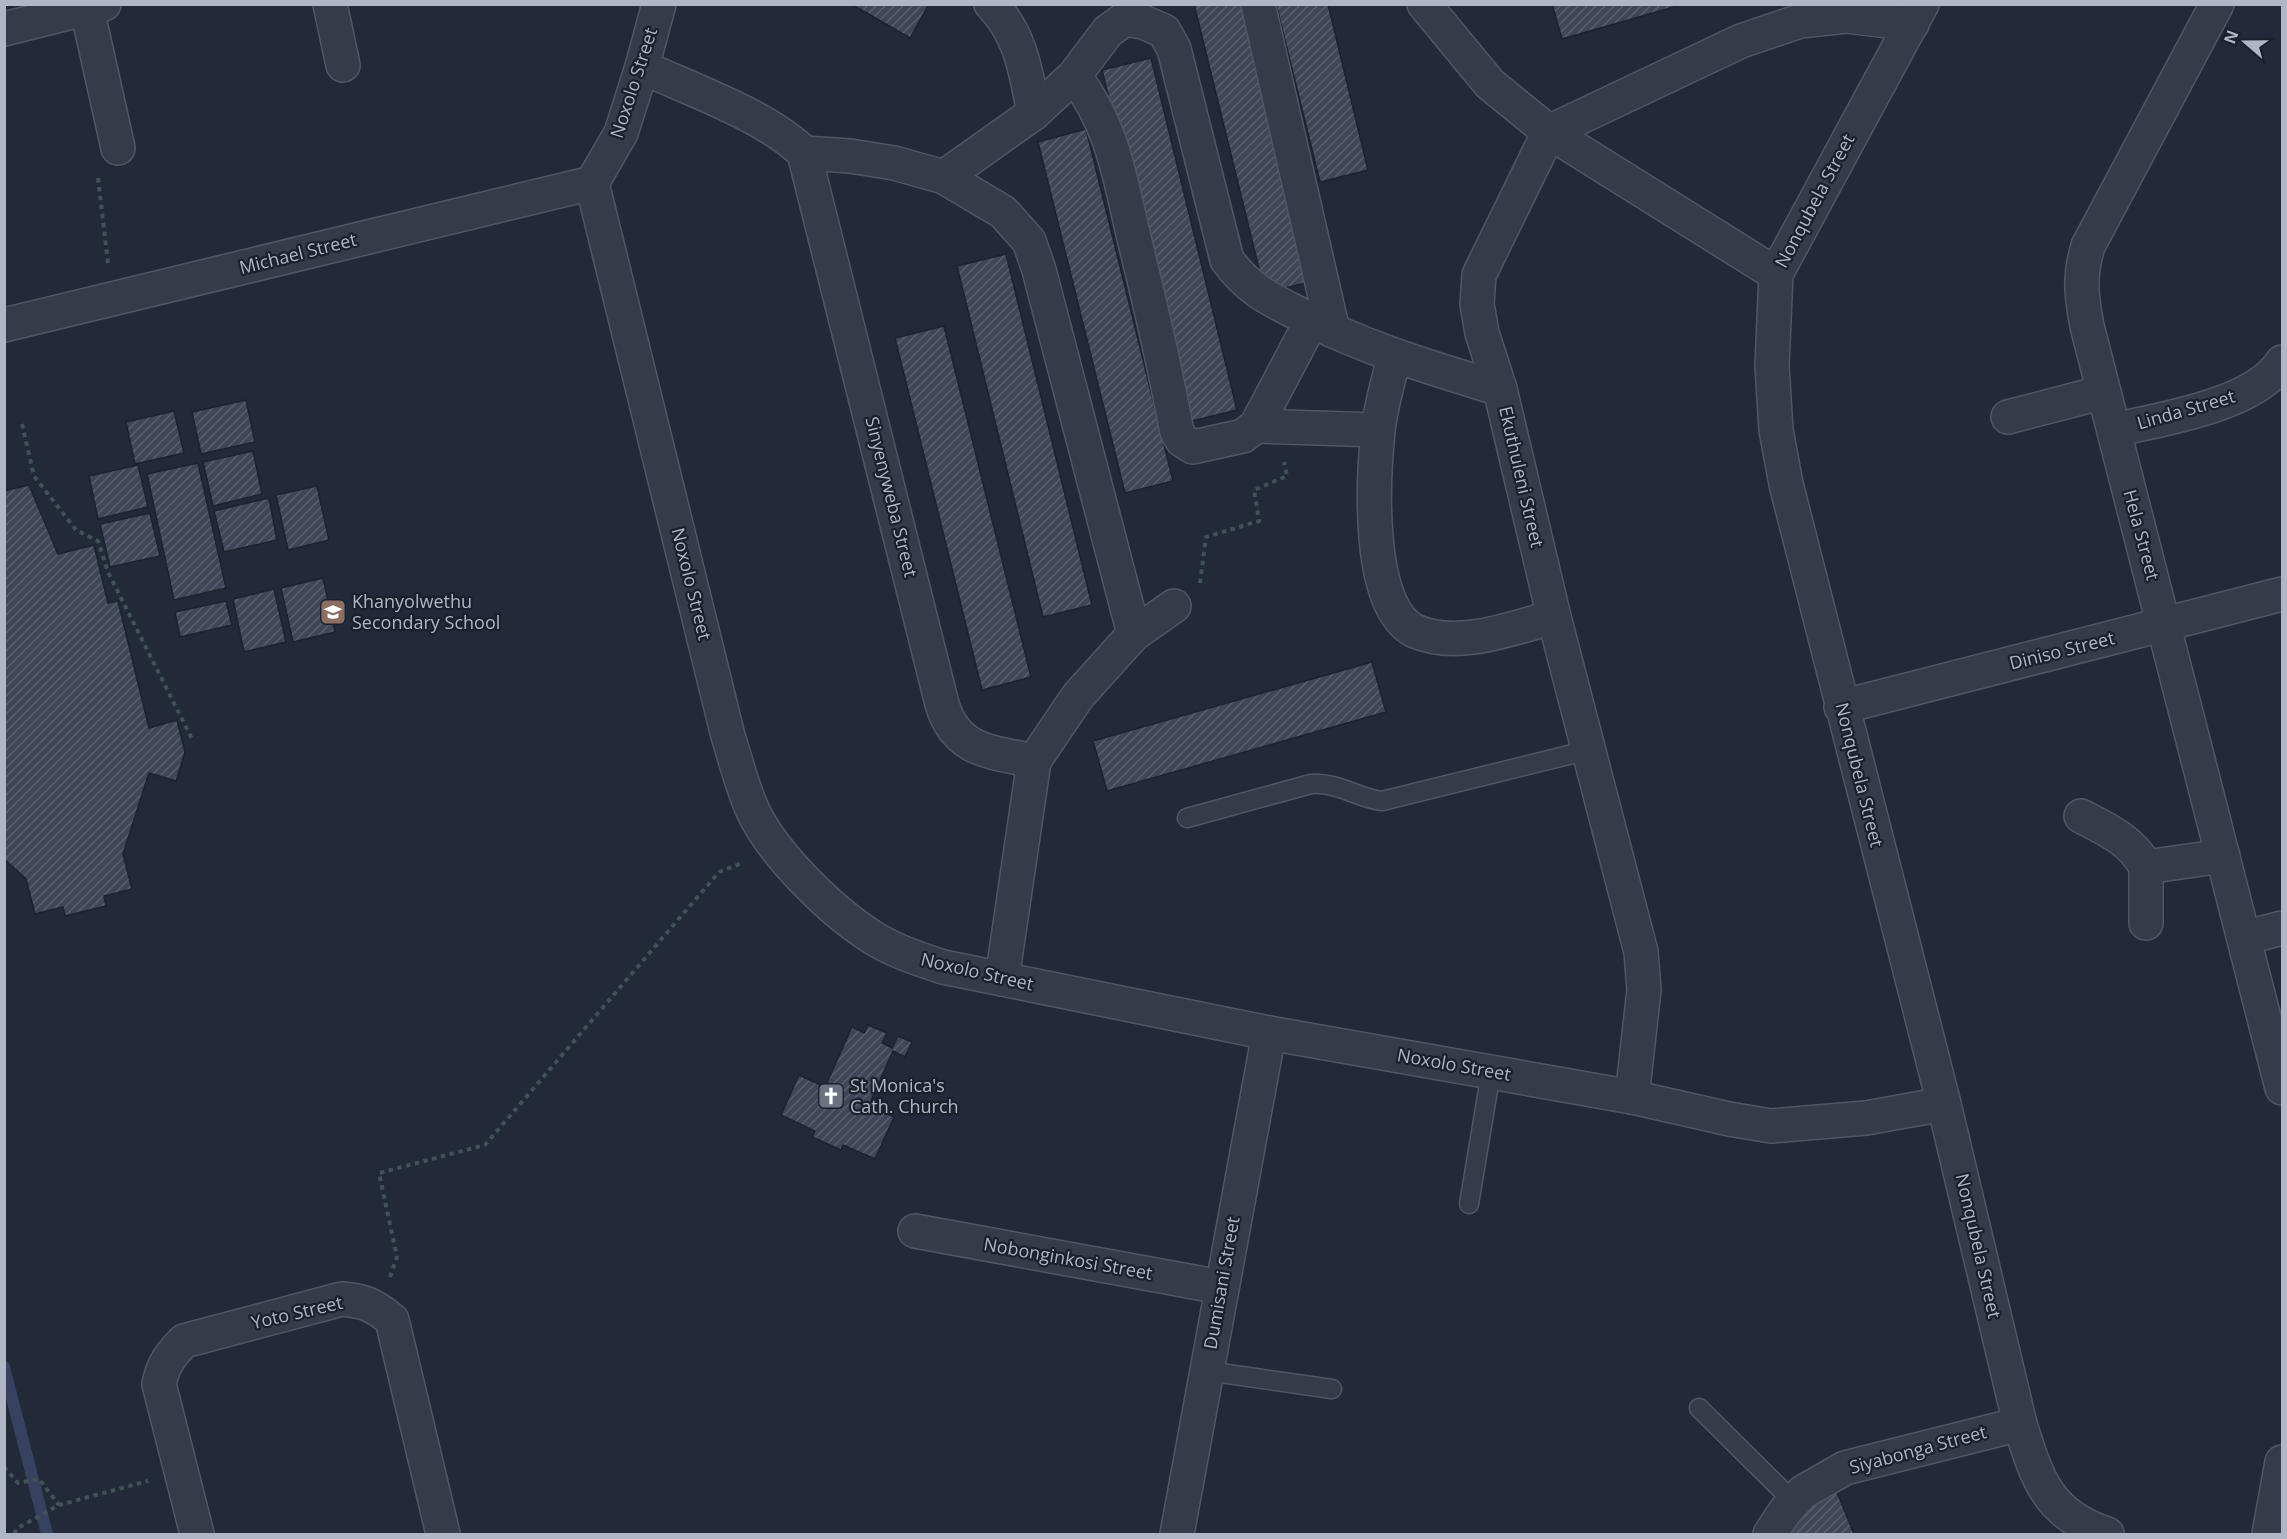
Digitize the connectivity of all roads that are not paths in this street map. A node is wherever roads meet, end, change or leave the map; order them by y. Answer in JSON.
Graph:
{"nodes":[{"id":1,"x":330,"y":4,"type":"edge"},
{"id":2,"x":659,"y":4,"type":"edge"},
{"id":3,"x":991,"y":4,"type":"edge"},
{"id":4,"x":1258,"y":4,"type":"edge"},
{"id":5,"x":2217,"y":4,"type":"edge"},
{"id":6,"x":96,"y":7,"type":"edge"},
{"id":7,"x":1432,"y":7,"type":"edge"},
{"id":8,"x":1917,"y":14,"type":"edge"},
{"id":9,"x":4,"y":29,"type":"edge"},
{"id":10,"x":343,"y":65,"type":"dead end"},
{"id":11,"x":642,"y":67,"type":"junction"},
{"id":12,"x":1074,"y":76,"type":"junction"},
{"id":13,"x":1034,"y":112,"type":"junction"},
{"id":14,"x":1549,"y":132,"type":"junction"},
{"id":15,"x":118,"y":148,"type":"road end"},
{"id":16,"x":804,"y":153,"type":"junction"},
{"id":17,"x":944,"y":177,"type":"junction"},
{"id":18,"x":592,"y":183,"type":"junction"},
{"id":19,"x":1776,"y":274,"type":"junction"},
{"id":20,"x":5,"y":325,"type":"edge"},
{"id":21,"x":1322,"y":325,"type":"junction"},
{"id":22,"x":1394,"y":356,"type":"junction"},
{"id":23,"x":2283,"y":362,"type":"edge"},
{"id":24,"x":1500,"y":389,"type":"junction"},
{"id":25,"x":2104,"y":392,"type":"junction"},
{"id":26,"x":2008,"y":417,"type":"dead end"},
{"id":27,"x":1266,"y":426,"type":"junction"},
{"id":28,"x":1378,"y":430,"type":"junction"},
{"id":29,"x":2114,"y":430,"type":"junction"},
{"id":30,"x":2283,"y":594,"type":"edge"},
{"id":31,"x":1174,"y":606,"type":"road end"},
{"id":32,"x":1554,"y":617,"type":"junction"},
{"id":33,"x":2165,"y":625,"type":"junction"},
{"id":34,"x":1134,"y":634,"type":"junction"},
{"id":35,"x":1841,"y":707,"type":"junction"},
{"id":36,"x":1589,"y":750,"type":"junction"},
{"id":37,"x":1034,"y":760,"type":"junction"},
{"id":38,"x":2081,"y":816,"type":"dead end"},
{"id":39,"x":1188,"y":818,"type":"dead end"},
{"id":40,"x":2223,"y":856,"type":"junction"},
{"id":41,"x":2146,"y":867,"type":"junction"},
{"id":42,"x":2146,"y":922,"type":"dead end"},
{"id":43,"x":2283,"y":928,"type":"edge"},
{"id":44,"x":2244,"y":938,"type":"junction"},
{"id":45,"x":1002,"y":979,"type":"junction"},
{"id":46,"x":1269,"y":1033,"type":"junction"},
{"id":47,"x":1491,"y":1072,"type":"junction"},
{"id":48,"x":2283,"y":1088,"type":"edge"},
{"id":49,"x":1632,"y":1097,"type":"junction"},
{"id":50,"x":1944,"y":1104,"type":"junction"},
{"id":51,"x":1469,"y":1204,"type":"dead end"},
{"id":52,"x":915,"y":1231,"type":"dead end"},
{"id":53,"x":1221,"y":1287,"type":"junction"},
{"id":54,"x":1207,"y":1371,"type":"junction"},
{"id":55,"x":1332,"y":1389,"type":"dead end"},
{"id":56,"x":1699,"y":1408,"type":"dead end"},
{"id":57,"x":2020,"y":1424,"type":"junction"},
{"id":58,"x":2283,"y":1462,"type":"edge"},
{"id":59,"x":1794,"y":1502,"type":"junction"},
{"id":60,"x":196,"y":1534,"type":"edge"},
{"id":61,"x":443,"y":1534,"type":"edge"},
{"id":62,"x":1177,"y":1534,"type":"edge"},
{"id":63,"x":1770,"y":1534,"type":"edge"},
{"id":64,"x":2107,"y":1534,"type":"edge"},
{"id":65,"x":2269,"y":1534,"type":"edge"}],
"edges":[{"from":1,"to":10,"type":"street"},
{"from":2,"to":11,"type":"street","name":"Noxolo Street"},
{"from":3,"to":13,"type":"street"},
{"from":4,"to":21,"type":"street"},
{"from":5,"to":25,"type":"street","name":"Hela Street"},
{"from":6,"to":9,"type":"street"},
{"from":6,"to":15,"type":"street"},
{"from":7,"to":14,"type":"street"},
{"from":8,"to":14,"type":"street"},
{"from":8,"to":19,"type":"street","name":"Nonqubela Street"},
{"from":11,"to":16,"type":"street"},
{"from":11,"to":18,"type":"street","name":"Noxolo Street"},
{"from":12,"to":13,"type":"street"},
{"from":12,"to":21,"type":"street"},
{"from":12,"to":27,"type":"street"},
{"from":13,"to":17,"type":"street"},
{"from":14,"to":19,"type":"street"},
{"from":14,"to":24,"type":"street","name":"Ekuthuleni Street"},
{"from":16,"to":17,"type":"street"},
{"from":16,"to":37,"type":"street","name":"Sinyenyweba Street"},
{"from":17,"to":34,"type":"street"},
{"from":18,"to":20,"type":"street","name":"Michael Street"},
{"from":18,"to":45,"type":"street","name":"Noxolo Street"},
{"from":19,"to":35,"type":"street","name":"Nonqubela Street"},
{"from":21,"to":22,"type":"street"},
{"from":21,"to":27,"type":"street"},
{"from":22,"to":24,"type":"street"},
{"from":22,"to":28,"type":"street"},
{"from":23,"to":29,"type":"street","name":"Linda Street"},
{"from":24,"to":32,"type":"street","name":"Ekuthuleni Street"},
{"from":25,"to":26,"type":"street"},
{"from":25,"to":29,"type":"street","name":"Hela Street"},
{"from":27,"to":28,"type":"street"},
{"from":28,"to":32,"type":"street"},
{"from":29,"to":33,"type":"street","name":"Hela Street"},
{"from":30,"to":33,"type":"street","name":"Diniso Street"},
{"from":31,"to":34,"type":"street"},
{"from":32,"to":36,"type":"street","name":"Ekuthuleni Street"},
{"from":33,"to":35,"type":"street","name":"Diniso Street"},
{"from":33,"to":40,"type":"street","name":"Hela Street"},
{"from":34,"to":37,"type":"street"},
{"from":35,"to":50,"type":"street","name":"Nonqubela Street"},
{"from":36,"to":39,"type":"lane"},
{"from":36,"to":49,"type":"street","name":"Ekuthuleni Street"},
{"from":37,"to":45,"type":"street"},
{"from":38,"to":41,"type":"street"},
{"from":40,"to":41,"type":"street"},
{"from":40,"to":44,"type":"street","name":"Hela Street"},
{"from":41,"to":42,"type":"street"},
{"from":43,"to":44,"type":"street"},
{"from":44,"to":48,"type":"street","name":"Hela Street"},
{"from":45,"to":46,"type":"street","name":"Noxolo Street"},
{"from":46,"to":47,"type":"street","name":"Noxolo Street"},
{"from":46,"to":53,"type":"street","name":"Dumisani Street"},
{"from":47,"to":49,"type":"street","name":"Noxolo Street"},
{"from":47,"to":51,"type":"lane"},
{"from":49,"to":50,"type":"street","name":"Noxolo Street"},
{"from":50,"to":57,"type":"street","name":"Nonqubela Street"},
{"from":52,"to":53,"type":"street","name":"Nobonginkosi Street"},
{"from":53,"to":54,"type":"street","name":"Dumisani Street"},
{"from":54,"to":55,"type":"lane"},
{"from":54,"to":62,"type":"street","name":"Dumisani Street"},
{"from":56,"to":59,"type":"lane"},
{"from":57,"to":59,"type":"street","name":"Siyabonga Street"},
{"from":57,"to":64,"type":"street","name":"Nonqubela Street"},
{"from":58,"to":65,"type":"street"},
{"from":59,"to":63,"type":"street","name":"Siyabonga Street"},
{"from":60,"to":61,"type":"street","name":"Yoto Street"}]}
